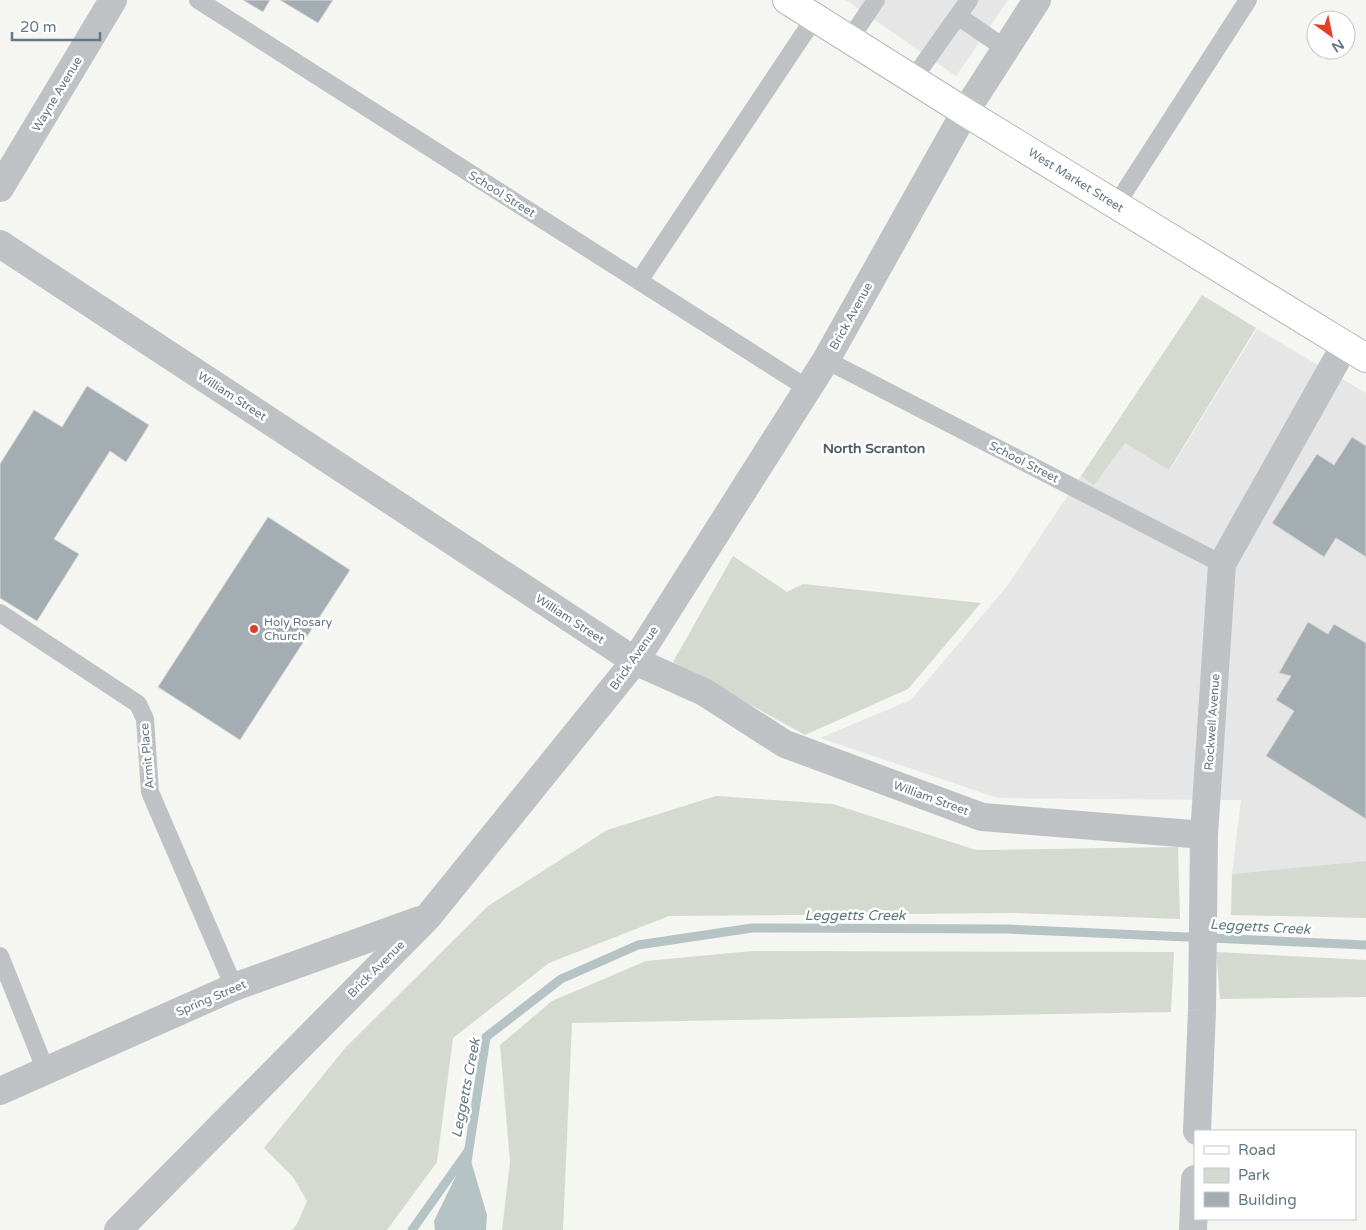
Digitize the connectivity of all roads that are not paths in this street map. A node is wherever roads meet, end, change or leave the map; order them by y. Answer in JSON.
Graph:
{"nodes":[{"id":1,"x":113,"y":0,"type":"edge"},
{"id":2,"x":198,"y":0,"type":"edge"},
{"id":3,"x":787,"y":0,"type":"edge"},
{"id":4,"x":876,"y":0,"type":"edge"},
{"id":5,"x":969,"y":0,"type":"edge"},
{"id":6,"x":1037,"y":0,"type":"edge"},
{"id":7,"x":1248,"y":0,"type":"edge"},
{"id":8,"x":958,"y":16,"type":"junction"},
{"id":9,"x":814,"y":17,"type":"junction"},
{"id":10,"x":850,"y":40,"type":"junction"},
{"id":11,"x":1006,"y":49,"type":"junction"},
{"id":12,"x":913,"y":79,"type":"junction"},
{"id":13,"x":965,"y":112,"type":"junction"},
{"id":14,"x":0,"y":188,"type":"edge"},
{"id":15,"x":1116,"y":205,"type":"junction"},
{"id":16,"x":0,"y":244,"type":"edge"},
{"id":17,"x":639,"y":281,"type":"junction"},
{"id":18,"x":1356,"y":352,"type":"edge"},
{"id":19,"x":826,"y":360,"type":"junction"},
{"id":20,"x":807,"y":388,"type":"junction"},
{"id":21,"x":1222,"y":564,"type":"junction"},
{"id":22,"x":0,"y":613,"type":"edge"},
{"id":23,"x":635,"y":661,"type":"junction"},
{"id":24,"x":1204,"y":835,"type":"junction"},
{"id":25,"x":427,"y":918,"type":"junction"},
{"id":26,"x":0,"y":956,"type":"edge"},
{"id":27,"x":234,"y":987,"type":"junction"},
{"id":28,"x":46,"y":1070,"type":"junction"},
{"id":29,"x":0,"y":1091,"type":"edge"},
{"id":30,"x":1197,"y":1130,"type":"edge"},
{"id":31,"x":1194,"y":1204,"type":"edge"},
{"id":32,"x":118,"y":1230,"type":"edge"},
{"id":33,"x":1193,"y":1230,"type":"edge"}],
"edges":[{"from":1,"to":14,"type":"street","name":"Wayne Avenue"},
{"from":2,"to":17,"type":"lane","name":"School Street"},
{"from":3,"to":9,"type":"main road","name":"West Market Street"},
{"from":4,"to":10,"type":"lane"},
{"from":5,"to":8,"type":"lane"},
{"from":6,"to":11,"type":"street","name":"Brick Avenue"},
{"from":7,"to":15,"type":"lane"},
{"from":8,"to":11,"type":"lane"},
{"from":8,"to":12,"type":"lane"},
{"from":9,"to":10,"type":"main road","name":"West Market Street"},
{"from":9,"to":17,"type":"lane"},
{"from":10,"to":12,"type":"main road","name":"West Market Street"},
{"from":11,"to":13,"type":"street","name":"Brick Avenue"},
{"from":12,"to":13,"type":"main road","name":"West Market Street"},
{"from":13,"to":15,"type":"main road","name":"West Market Street"},
{"from":13,"to":19,"type":"street","name":"Brick Avenue"},
{"from":15,"to":18,"type":"main road","name":"West Market Street"},
{"from":16,"to":23,"type":"street","name":"William Street"},
{"from":17,"to":20,"type":"lane","name":"School Street"},
{"from":18,"to":21,"type":"street","name":"Rockwell Avenue"},
{"from":19,"to":20,"type":"street","name":"Brick Avenue"},
{"from":19,"to":21,"type":"lane","name":"School Street"},
{"from":20,"to":23,"type":"street","name":"Brick Avenue"},
{"from":21,"to":24,"type":"street","name":"Rockwell Avenue"},
{"from":22,"to":27,"type":"lane","name":"Armit Place"},
{"from":23,"to":24,"type":"street","name":"William Street"},
{"from":23,"to":25,"type":"street","name":"Brick Avenue"},
{"from":24,"to":30,"type":"street","name":"Rockwell Avenue"},
{"from":25,"to":27,"type":"street","name":"Spring Street"},
{"from":25,"to":32,"type":"street","name":"Brick Avenue"},
{"from":26,"to":28,"type":"lane"},
{"from":27,"to":28,"type":"street","name":"Spring Street"},
{"from":28,"to":29,"type":"street","name":"Spring Street"},
{"from":31,"to":33,"type":"street"}]}
